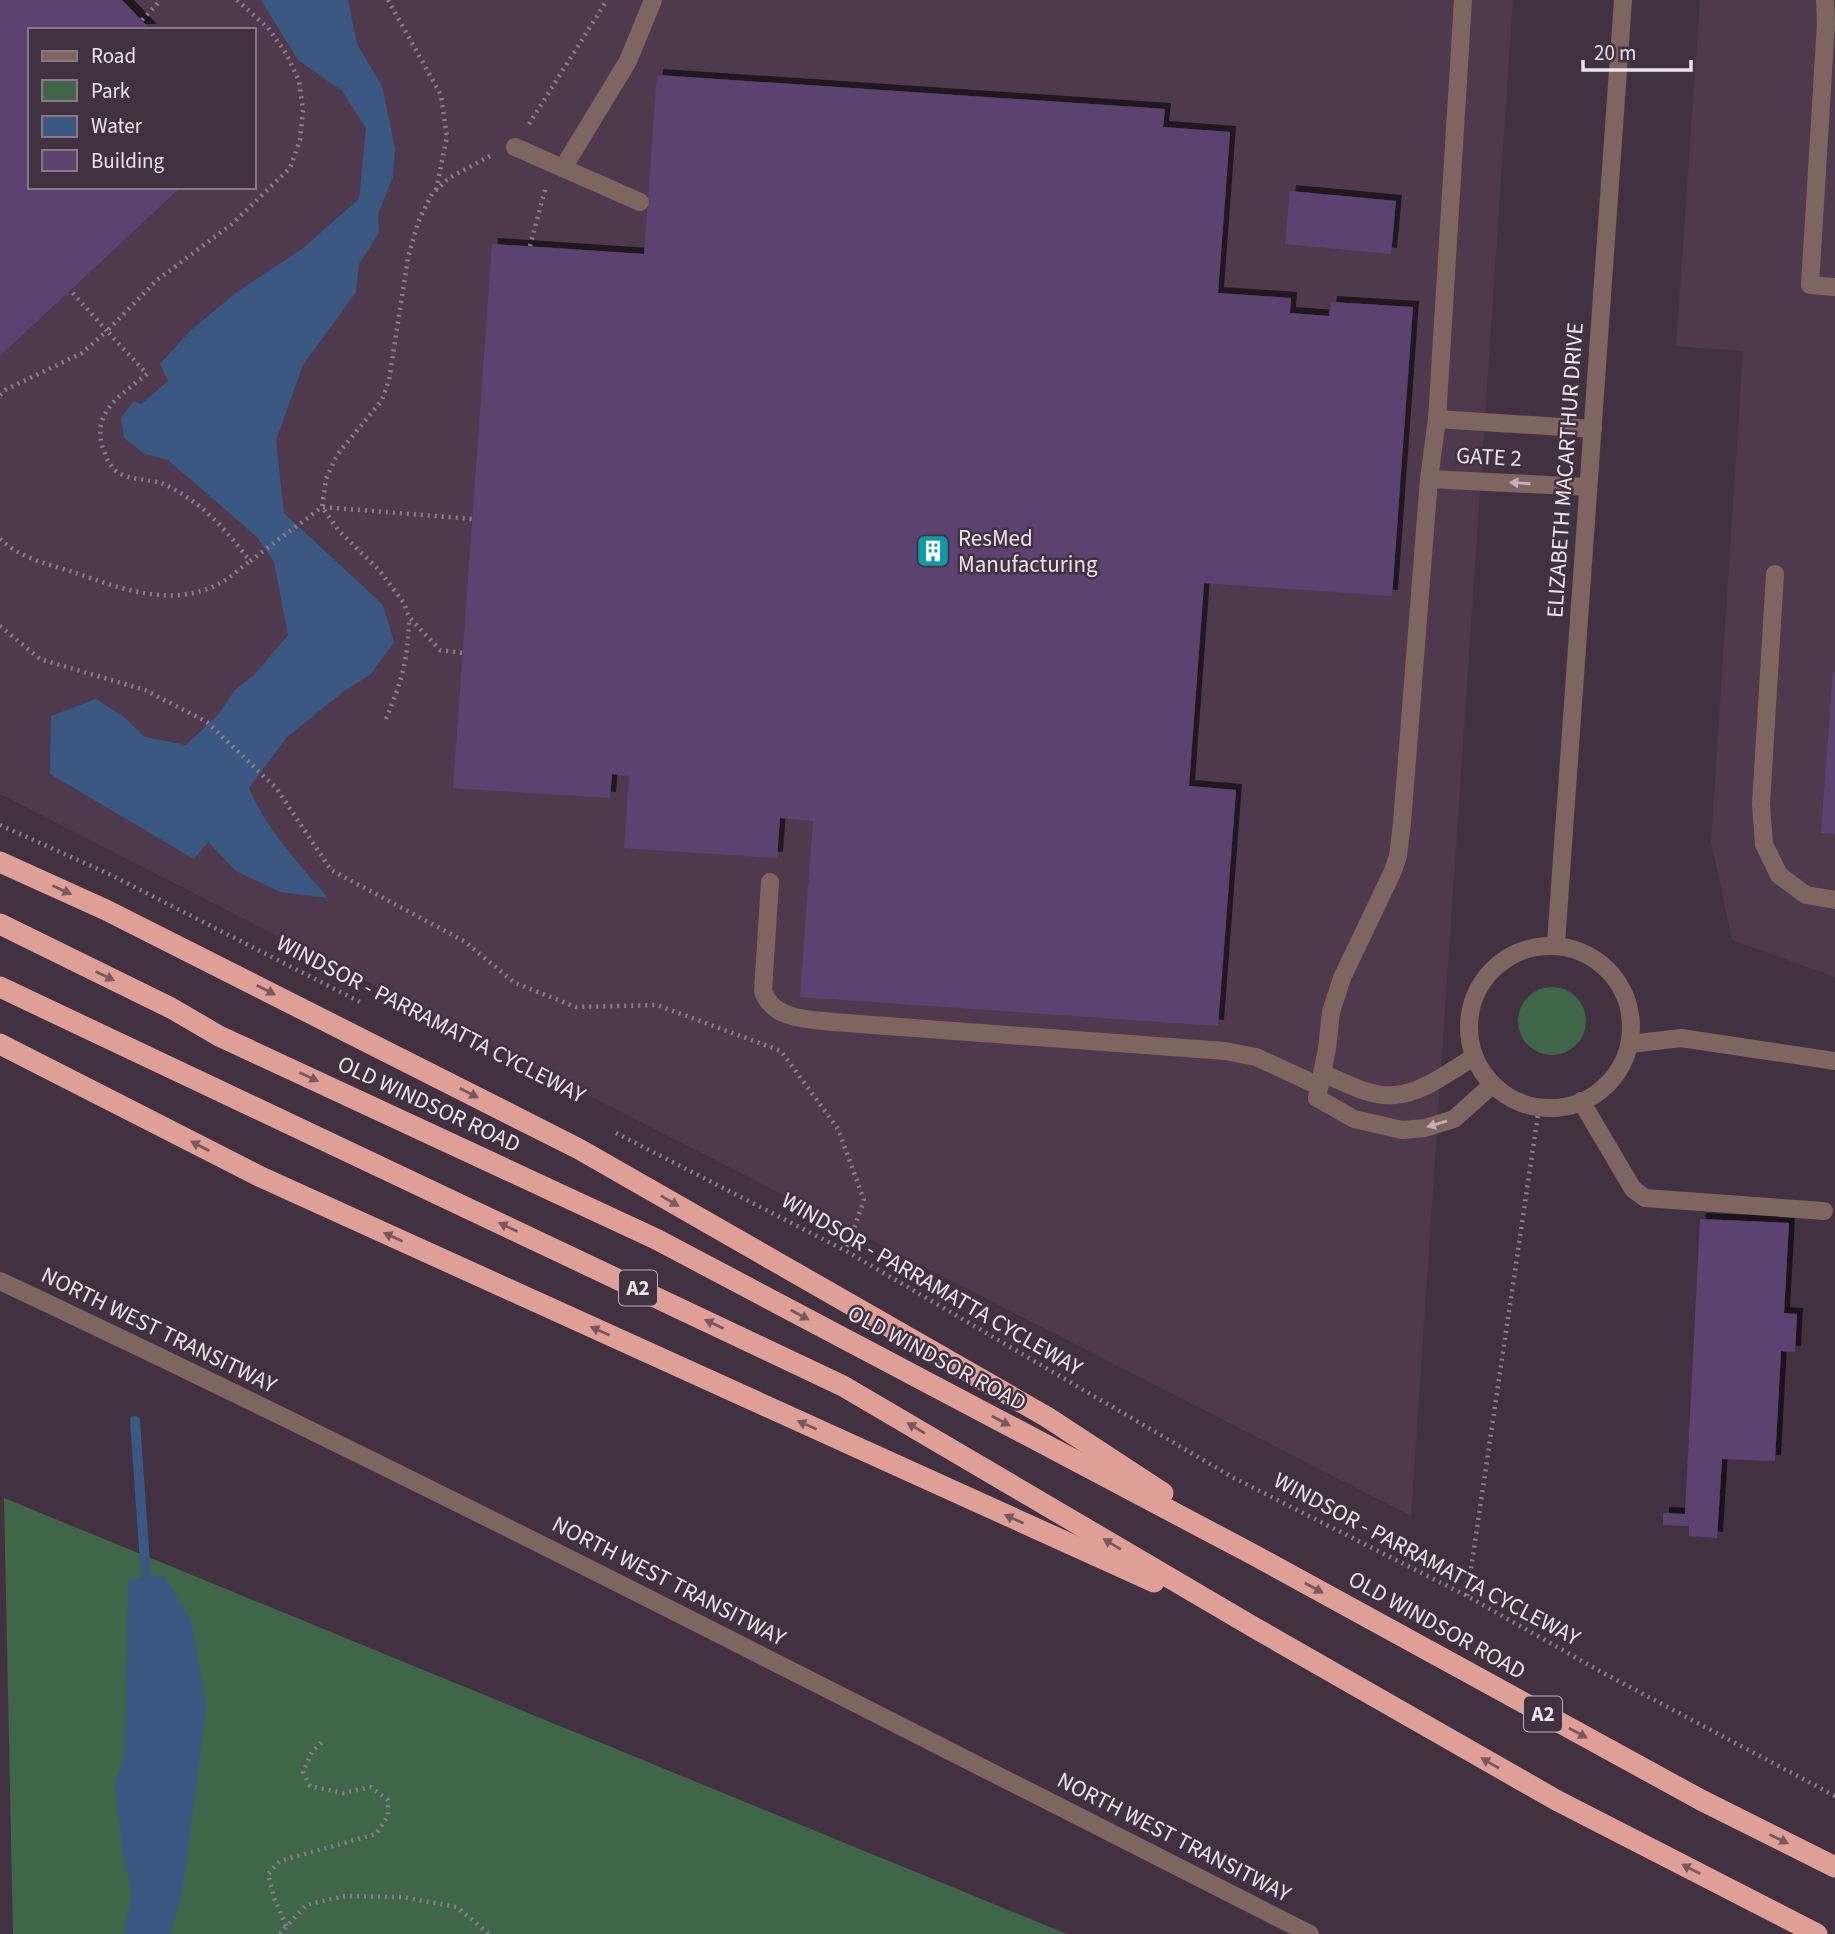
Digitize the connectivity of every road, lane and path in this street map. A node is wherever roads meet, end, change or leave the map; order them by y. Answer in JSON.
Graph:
{"nodes":[{"id":1,"x":161,"y":0,"type":"edge"},
{"id":2,"x":237,"y":0,"type":"edge"},
{"id":3,"x":388,"y":0,"type":"edge"},
{"id":4,"x":607,"y":0,"type":"edge"},
{"id":5,"x":653,"y":0,"type":"edge"},
{"id":6,"x":1463,"y":0,"type":"edge"},
{"id":7,"x":1623,"y":0,"type":"edge"},
{"id":8,"x":1825,"y":0,"type":"edge"},
{"id":9,"x":1832,"y":0,"type":"edge"},
{"id":10,"x":142,"y":20,"type":"dead end"},
{"id":11,"x":1826,"y":23,"type":"junction"},
{"id":12,"x":515,"y":147,"type":"junction"},
{"id":13,"x":559,"y":167,"type":"junction"},
{"id":14,"x":436,"y":191,"type":"junction"},
{"id":15,"x":640,"y":202,"type":"dead end"},
{"id":16,"x":530,"y":246,"type":"dead end"},
{"id":17,"x":1835,"y":287,"type":"edge"},
{"id":18,"x":70,"y":290,"type":"dead end"},
{"id":19,"x":107,"y":331,"type":"junction"},
{"id":20,"x":0,"y":395,"type":"edge"},
{"id":21,"x":1437,"y":419,"type":"junction"},
{"id":22,"x":1592,"y":429,"type":"junction"},
{"id":23,"x":1429,"y":479,"type":"junction"},
{"id":24,"x":1588,"y":487,"type":"junction"},
{"id":25,"x":322,"y":508,"type":"junction"},
{"id":26,"x":472,"y":519,"type":"dead end"},
{"id":27,"x":0,"y":539,"type":"edge"},
{"id":28,"x":250,"y":561,"type":"junction"},
{"id":29,"x":1775,"y":574,"type":"dead end"},
{"id":30,"x":409,"y":617,"type":"junction"},
{"id":31,"x":0,"y":626,"type":"edge"},
{"id":32,"x":463,"y":653,"type":"dead end"},
{"id":33,"x":386,"y":719,"type":"dead end"},
{"id":34,"x":0,"y":825,"type":"edge"},
{"id":35,"x":0,"y":862,"type":"edge"},
{"id":36,"x":770,"y":881,"type":"dead end"},
{"id":37,"x":1835,"y":900,"type":"edge"},
{"id":38,"x":0,"y":924,"type":"edge"},
{"id":39,"x":1556,"y":943,"type":"junction"},
{"id":40,"x":0,"y":987,"type":"edge"},
{"id":41,"x":363,"y":1004,"type":"dead end"},
{"id":42,"x":0,"y":1044,"type":"edge"},
{"id":43,"x":1630,"y":1044,"type":"junction"},
{"id":44,"x":1474,"y":1057,"type":"junction"},
{"id":45,"x":1835,"y":1061,"type":"edge"},
{"id":46,"x":1492,"y":1085,"type":"junction"},
{"id":47,"x":1319,"y":1086,"type":"junction"},
{"id":48,"x":1581,"y":1101,"type":"junction"},
{"id":49,"x":1539,"y":1108,"type":"junction"},
{"id":50,"x":611,"y":1130,"type":"dead end"},
{"id":51,"x":1824,"y":1211,"type":"dead end"},
{"id":52,"x":846,"y":1251,"type":"junction"},
{"id":53,"x":0,"y":1281,"type":"edge"},
{"id":54,"x":1255,"y":1555,"type":"junction"},
{"id":55,"x":1467,"y":1596,"type":"junction"},
{"id":56,"x":1255,"y":1628,"type":"junction"},
{"id":57,"x":321,"y":1742,"type":"dead end"},
{"id":58,"x":1835,"y":1796,"type":"edge"},
{"id":59,"x":1835,"y":1867,"type":"edge"},
{"id":60,"x":286,"y":1926,"type":"junction"},
{"id":61,"x":280,"y":1934,"type":"edge"},
{"id":62,"x":489,"y":1934,"type":"edge"},
{"id":63,"x":1310,"y":1934,"type":"edge"},
{"id":64,"x":1817,"y":1934,"type":"edge"}],
"edges":[{"from":1,"to":10,"type":"path"},
{"from":2,"to":19,"type":"path"},
{"from":3,"to":14,"type":"path"},
{"from":4,"to":12,"type":"path"},
{"from":5,"to":13,"type":"street"},
{"from":6,"to":21,"type":"street"},
{"from":7,"to":22,"type":"street","name":"ELIZABETH MACARTHUR DRIVE"},
{"from":8,"to":11,"type":"street"},
{"from":9,"to":11,"type":"street"},
{"from":11,"to":17,"type":"street"},
{"from":12,"to":13,"type":"street"},
{"from":12,"to":14,"type":"path"},
{"from":13,"to":15,"type":"street"},
{"from":13,"to":16,"type":"path"},
{"from":14,"to":25,"type":"path"},
{"from":18,"to":19,"type":"path"},
{"from":19,"to":20,"type":"path"},
{"from":19,"to":28,"type":"path"},
{"from":21,"to":22,"type":"street","name":"GATE 2"},
{"from":21,"to":23,"type":"street"},
{"from":22,"to":24,"type":"street","name":"ELIZABETH MACARTHUR DRIVE"},
{"from":24,"to":23,"type":"street","name":"GATE 2","one_way":true},
{"from":23,"to":47,"type":"street"},
{"from":24,"to":39,"type":"street","name":"ELIZABETH MACARTHUR DRIVE"},
{"from":25,"to":26,"type":"path"},
{"from":25,"to":28,"type":"path"},
{"from":25,"to":30,"type":"path"},
{"from":27,"to":28,"type":"path"},
{"from":29,"to":37,"type":"street"},
{"from":30,"to":32,"type":"path"},
{"from":30,"to":33,"type":"path"},
{"from":31,"to":52,"type":"path"},
{"from":34,"to":41,"type":"path","name":"WINDSOR - PARRAMATTA CYCLEWAY"},
{"from":35,"to":54,"type":"highway","one_way":true},
{"from":36,"to":47,"type":"street"},
{"from":38,"to":54,"type":"highway","name":"OLD WINDSOR ROAD","number":"A2","one_way":true},
{"from":39,"to":43,"type":"street"},
{"from":39,"to":44,"type":"street"},
{"from":56,"to":40,"type":"highway","number":"A2","one_way":true},
{"from":56,"to":42,"type":"highway","one_way":true},
{"from":43,"to":45,"type":"street"},
{"from":43,"to":48,"type":"street"},
{"from":44,"to":46,"type":"street"},
{"from":44,"to":47,"type":"street"},
{"from":46,"to":47,"type":"street","one_way":true},
{"from":46,"to":49,"type":"street"},
{"from":48,"to":49,"type":"street"},
{"from":48,"to":51,"type":"street"},
{"from":49,"to":55,"type":"path"},
{"from":50,"to":52,"type":"path","name":"WINDSOR - PARRAMATTA CYCLEWAY"},
{"from":52,"to":55,"type":"path","name":"WINDSOR - PARRAMATTA CYCLEWAY"},
{"from":53,"to":63,"type":"street","name":"NORTH WEST TRANSITWAY"},
{"from":54,"to":59,"type":"highway","name":"OLD WINDSOR ROAD","number":"A2","one_way":true},
{"from":55,"to":58,"type":"path","name":"WINDSOR - PARRAMATTA CYCLEWAY"},
{"from":64,"to":56,"type":"highway","number":"A2","one_way":true},
{"from":57,"to":60,"type":"path"},
{"from":60,"to":61,"type":"path"},
{"from":60,"to":62,"type":"path"}]}
